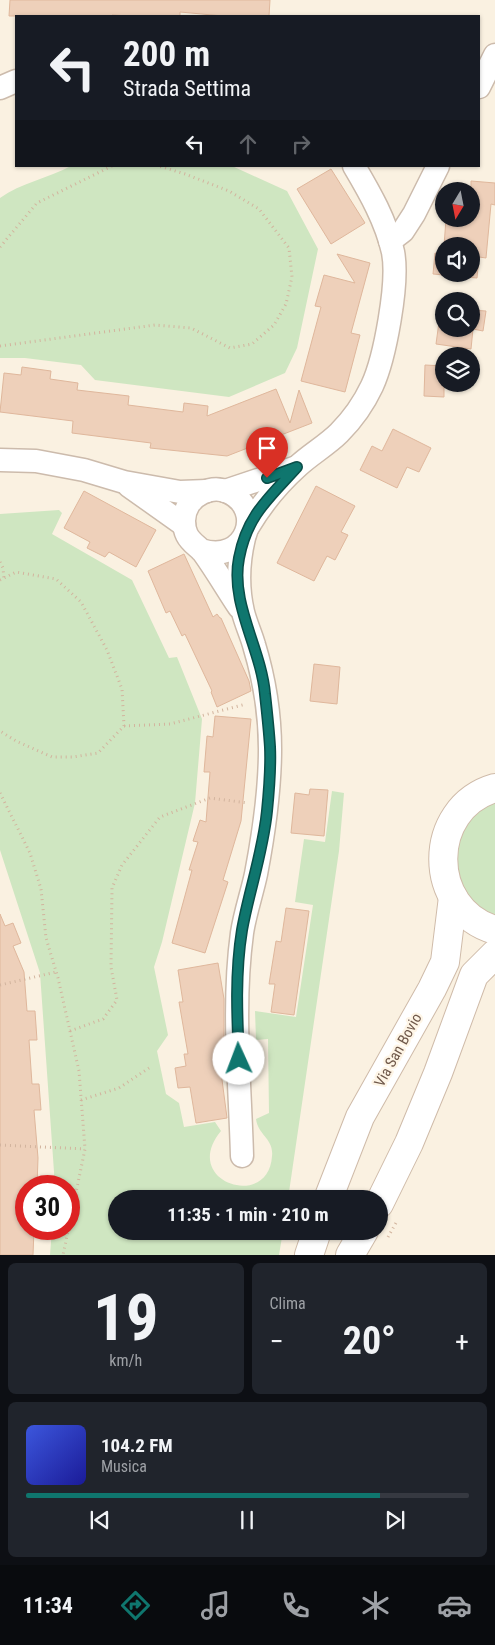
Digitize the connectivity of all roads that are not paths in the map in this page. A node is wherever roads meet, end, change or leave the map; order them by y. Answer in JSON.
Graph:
{"nodes":[{"id":1,"x":495,"y":55,"type":"edge"},
{"id":2,"x":15,"y":81,"type":"edge"},
{"id":3,"x":480,"y":85,"type":"edge"},
{"id":4,"x":0,"y":88,"type":"edge"},
{"id":5,"x":355,"y":167,"type":"edge"},
{"id":6,"x":438,"y":167,"type":"edge"},
{"id":7,"x":390,"y":241,"type":"junction"},
{"id":8,"x":0,"y":460,"type":"edge"},
{"id":9,"x":297,"y":467,"type":"junction"},
{"id":10,"x":124,"y":482,"type":"junction"},
{"id":11,"x":216,"y":491,"type":"junction"},
{"id":12,"x":184,"y":525,"type":"junction"},
{"id":13,"x":246,"y":532,"type":"junction"},
{"id":14,"x":201,"y":550,"type":"junction"},
{"id":15,"x":243,"y":614,"type":"junction"},
{"id":16,"x":493,"y":785,"type":"edge"},
{"id":17,"x":453,"y":897,"type":"junction"},
{"id":18,"x":495,"y":930,"type":"edge"},
{"id":19,"x":495,"y":954,"type":"edge"},
{"id":20,"x":242,"y":1156,"type":"dead end"},
{"id":21,"x":332,"y":1190,"type":"edge"},
{"id":22,"x":386,"y":1190,"type":"edge"},
{"id":23,"x":314,"y":1240,"type":"edge"},
{"id":24,"x":359,"y":1240,"type":"edge"},
{"id":25,"x":309,"y":1255,"type":"edge"},
{"id":26,"x":350,"y":1255,"type":"edge"}],
"edges":[{"from":1,"to":3,"type":"street"},
{"from":2,"to":4,"type":"street"},
{"from":5,"to":7,"type":"street"},
{"from":6,"to":7,"type":"street"},
{"from":7,"to":9,"type":"street"},
{"from":8,"to":10,"type":"street"},
{"from":9,"to":11,"type":"street"},
{"from":9,"to":13,"type":"street"},
{"from":10,"to":11,"type":"street"},
{"from":10,"to":12,"type":"street"},
{"from":11,"to":12,"type":"street"},
{"from":11,"to":13,"type":"street"},
{"from":12,"to":14,"type":"street"},
{"from":13,"to":14,"type":"street"},
{"from":13,"to":15,"type":"street"},
{"from":14,"to":15,"type":"street"},
{"from":15,"to":20,"type":"street"},
{"from":16,"to":17,"type":"main road","name":"Via San Bovio"},
{"from":17,"to":18,"type":"main road","name":"Via San Bovio"},
{"from":17,"to":21,"type":"main road","name":"Via San Bovio"},
{"from":19,"to":22,"type":"main road"},
{"from":23,"to":25,"type":"main road"},
{"from":24,"to":26,"type":"main road"}]}
